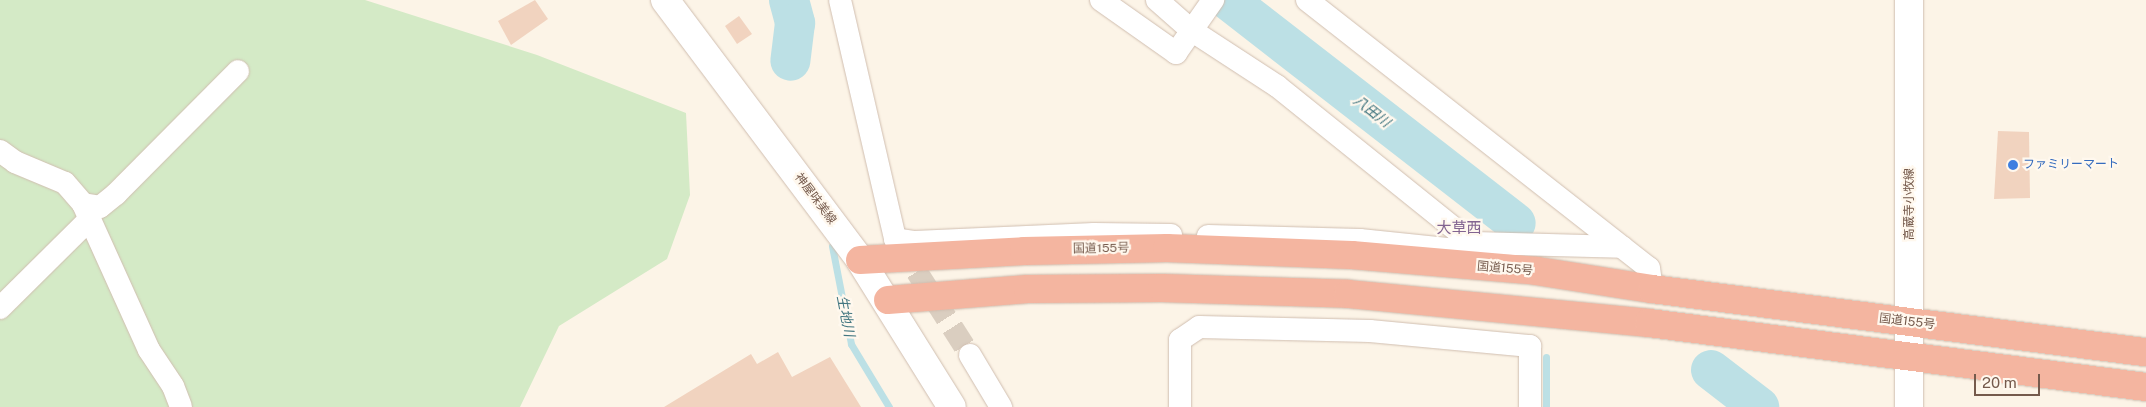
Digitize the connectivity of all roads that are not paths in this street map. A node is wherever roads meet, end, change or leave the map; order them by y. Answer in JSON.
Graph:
{"nodes":[{"id":1,"x":665,"y":0,"type":"edge"},
{"id":2,"x":840,"y":0,"type":"edge"},
{"id":3,"x":1101,"y":0,"type":"edge"},
{"id":4,"x":1157,"y":0,"type":"edge"},
{"id":5,"x":1213,"y":0,"type":"edge"},
{"id":6,"x":1307,"y":0,"type":"edge"},
{"id":7,"x":1909,"y":0,"type":"edge"},
{"id":8,"x":1194,"y":27,"type":"junction"},
{"id":9,"x":238,"y":71,"type":"dead end"},
{"id":10,"x":0,"y":150,"type":"edge"},
{"id":11,"x":86,"y":212,"type":"junction"},
{"id":12,"x":1622,"y":247,"type":"junction"},
{"id":13,"x":1485,"y":255,"type":"junction"},
{"id":14,"x":860,"y":260,"type":"junction"},
{"id":15,"x":1652,"y":289,"type":"junction"},
{"id":16,"x":888,"y":300,"type":"junction"},
{"id":17,"x":0,"y":308,"type":"edge"},
{"id":18,"x":1911,"y":323,"type":"junction"},
{"id":19,"x":2146,"y":352,"type":"edge"},
{"id":20,"x":970,"y":355,"type":"tunnel mouth"},
{"id":21,"x":1910,"y":357,"type":"junction"},
{"id":22,"x":2146,"y":387,"type":"edge"},
{"id":23,"x":181,"y":407,"type":"edge"},
{"id":24,"x":952,"y":407,"type":"edge"},
{"id":25,"x":1001,"y":407,"type":"edge"},
{"id":26,"x":1180,"y":407,"type":"edge"},
{"id":27,"x":1530,"y":407,"type":"edge"},
{"id":28,"x":1909,"y":407,"type":"edge"}],
"edges":[{"from":1,"to":14,"type":"main road","name":"神屋味美線"},
{"from":2,"to":13,"type":"street"},
{"from":3,"to":8,"type":"street"},
{"from":4,"to":8,"type":"street"},
{"from":5,"to":8,"type":"street"},
{"from":6,"to":12,"type":"street"},
{"from":7,"to":18,"type":"main road","name":"高蔵寺小牧線"},
{"from":8,"to":13,"type":"street"},
{"from":9,"to":11,"type":"street"},
{"from":10,"to":11,"type":"street"},
{"from":11,"to":17,"type":"street"},
{"from":11,"to":23,"type":"street"},
{"from":12,"to":13,"type":"street"},
{"from":12,"to":15,"type":"street"},
{"from":13,"to":14,"type":"highway","name":"国道155号"},
{"from":13,"to":15,"type":"highway","name":"国道155号"},
{"from":14,"to":16,"type":"main road","name":"神屋味美線"},
{"from":15,"to":18,"type":"highway","name":"国道155号"},
{"from":16,"to":21,"type":"highway"},
{"from":16,"to":24,"type":"main road","name":"神屋味美線"},
{"from":18,"to":19,"type":"highway","name":"国道155号"},
{"from":18,"to":21,"type":"main road","name":"高蔵寺小牧線"},
{"from":20,"to":25,"type":"street"},
{"from":21,"to":22,"type":"highway"},
{"from":21,"to":28,"type":"main road","name":"高蔵寺小牧線"},
{"from":26,"to":27,"type":"street"}]}
